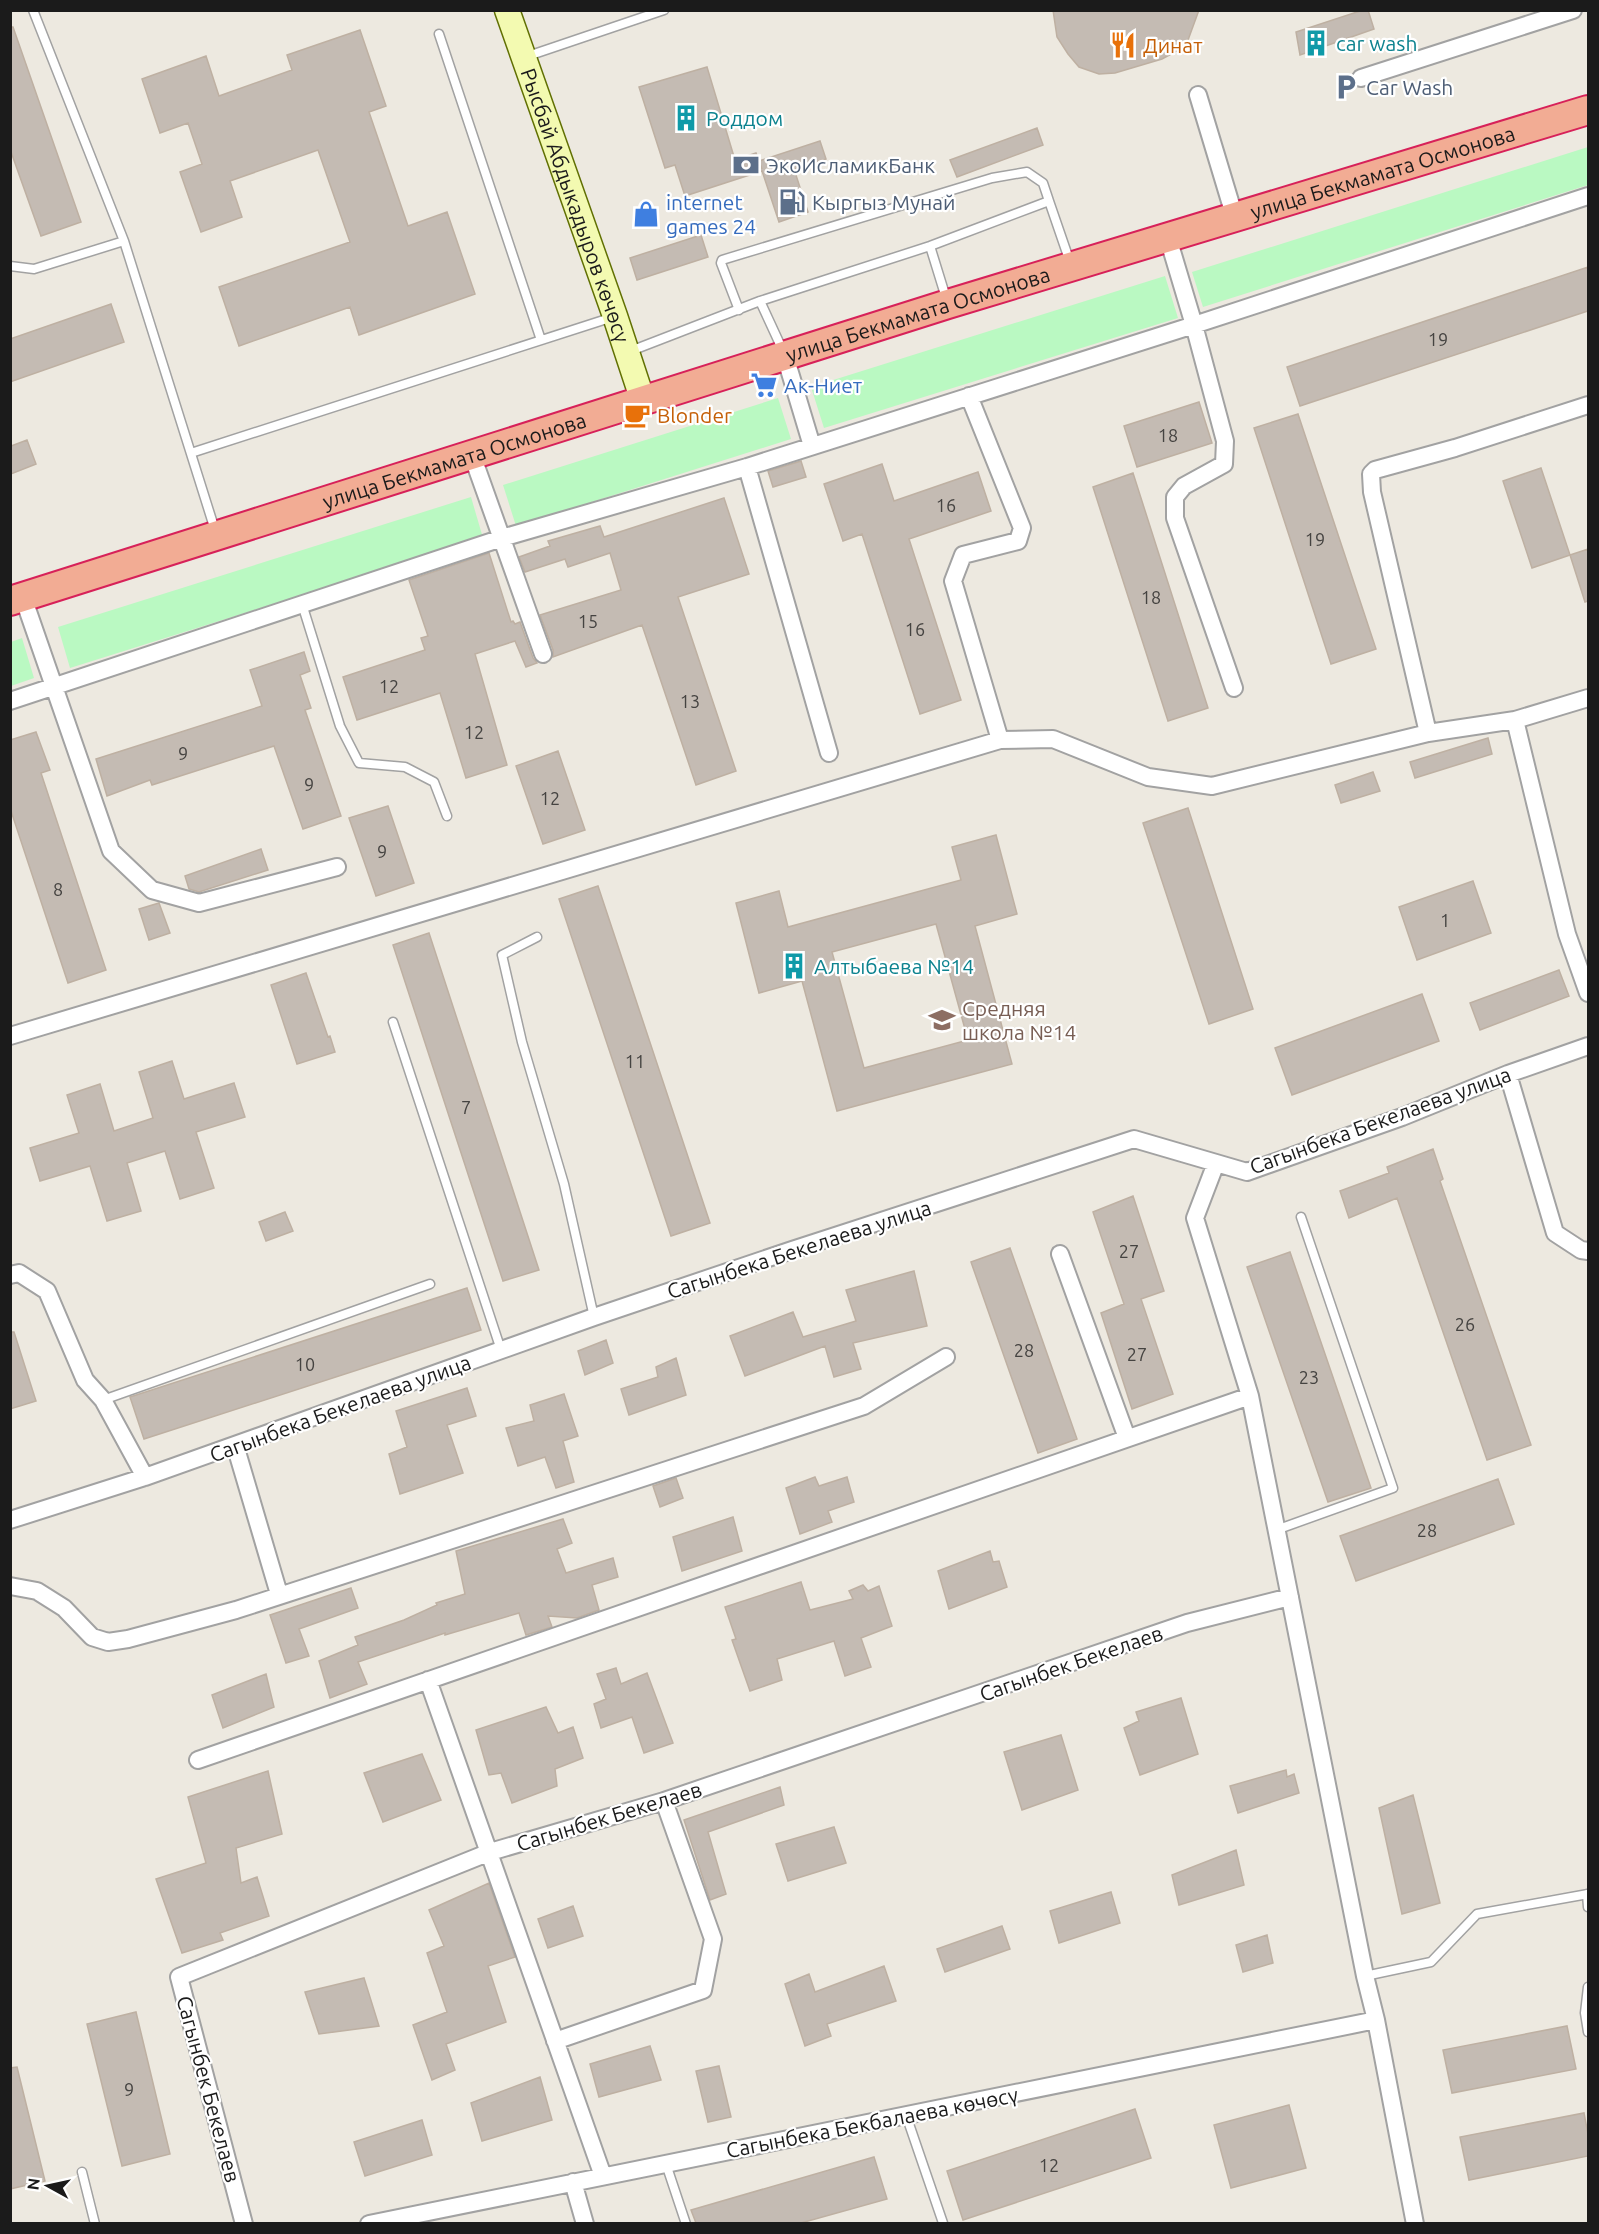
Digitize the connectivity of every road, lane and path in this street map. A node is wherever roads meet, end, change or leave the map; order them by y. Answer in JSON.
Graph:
{"nodes":[{"id":1,"x":33,"y":10,"type":"edge"},
{"id":2,"x":507,"y":10,"type":"edge"},
{"id":3,"x":663,"y":10,"type":"edge"},
{"id":4,"x":1573,"y":10,"type":"edge"},
{"id":5,"x":439,"y":34,"type":"dead end"},
{"id":6,"x":525,"y":58,"type":"junction"},
{"id":7,"x":1362,"y":78,"type":"dead end"},
{"id":8,"x":1198,"y":95,"type":"dead end"},
{"id":9,"x":1588,"y":110,"type":"edge"},
{"id":10,"x":1588,"y":196,"type":"edge"},
{"id":11,"x":1049,"y":201,"type":"junction"},
{"id":12,"x":1235,"y":218,"type":"junction"},
{"id":13,"x":1168,"y":238,"type":"junction"},
{"id":14,"x":124,"y":241,"type":"junction"},
{"id":15,"x":930,"y":246,"type":"junction"},
{"id":16,"x":10,"y":266,"type":"edge"},
{"id":17,"x":1071,"y":266,"type":"junction"},
{"id":18,"x":760,"y":301,"type":"junction"},
{"id":19,"x":948,"y":304,"type":"junction"},
{"id":20,"x":739,"y":310,"type":"junction"},
{"id":21,"x":615,"y":316,"type":"junction"},
{"id":22,"x":1194,"y":325,"type":"junction"},
{"id":23,"x":541,"y":340,"type":"junction"},
{"id":24,"x":627,"y":352,"type":"junction"},
{"id":25,"x":785,"y":356,"type":"junction"},
{"id":26,"x":969,"y":396,"type":"junction"},
{"id":27,"x":643,"y":401,"type":"junction"},
{"id":28,"x":1588,"y":405,"type":"edge"},
{"id":29,"x":812,"y":446,"type":"junction"},
{"id":30,"x":191,"y":453,"type":"junction"},
{"id":31,"x":472,"y":455,"type":"junction"},
{"id":32,"x":747,"y":467,"type":"junction"},
{"id":33,"x":217,"y":536,"type":"junction"},
{"id":34,"x":502,"y":538,"type":"junction"},
{"id":35,"x":17,"y":599,"type":"edge"},
{"id":36,"x":302,"y":604,"type":"junction"},
{"id":37,"x":543,"y":654,"type":"dead end"},
{"id":38,"x":54,"y":688,"type":"junction"},
{"id":39,"x":1234,"y":688,"type":"dead end"},
{"id":40,"x":1588,"y":698,"type":"edge"},
{"id":41,"x":10,"y":701,"type":"edge"},
{"id":42,"x":1515,"y":720,"type":"junction"},
{"id":43,"x":1428,"y":734,"type":"junction"},
{"id":44,"x":1000,"y":740,"type":"junction"},
{"id":45,"x":829,"y":753,"type":"dead end"},
{"id":46,"x":447,"y":816,"type":"dead end"},
{"id":47,"x":337,"y":867,"type":"dead end"},
{"id":48,"x":537,"y":937,"type":"dead end"},
{"id":49,"x":1588,"y":993,"type":"edge"},
{"id":50,"x":393,"y":1022,"type":"dead end"},
{"id":51,"x":10,"y":1036,"type":"edge"},
{"id":52,"x":1588,"y":1046,"type":"edge"},
{"id":53,"x":1508,"y":1074,"type":"junction"},
{"id":54,"x":1216,"y":1163,"type":"junction"},
{"id":55,"x":1301,"y":1217,"type":"dead end"},
{"id":56,"x":1588,"y":1251,"type":"edge"},
{"id":57,"x":1060,"y":1254,"type":"dead end"},
{"id":58,"x":10,"y":1275,"type":"edge"},
{"id":59,"x":430,"y":1284,"type":"dead end"},
{"id":60,"x":594,"y":1317,"type":"junction"},
{"id":61,"x":501,"y":1350,"type":"junction"},
{"id":62,"x":946,"y":1357,"type":"dead end"},
{"id":63,"x":1250,"y":1396,"type":"junction"},
{"id":64,"x":103,"y":1400,"type":"junction"},
{"id":65,"x":1127,"y":1438,"type":"junction"},
{"id":66,"x":235,"y":1445,"type":"junction"},
{"id":67,"x":145,"y":1477,"type":"junction"},
{"id":68,"x":10,"y":1520,"type":"edge"},
{"id":69,"x":1276,"y":1530,"type":"junction"},
{"id":70,"x":10,"y":1587,"type":"edge"},
{"id":71,"x":279,"y":1594,"type":"junction"},
{"id":72,"x":1290,"y":1597,"type":"junction"},
{"id":73,"x":428,"y":1680,"type":"junction"},
{"id":74,"x":198,"y":1760,"type":"dead end"},
{"id":75,"x":664,"y":1801,"type":"junction"},
{"id":76,"x":490,"y":1852,"type":"junction"},
{"id":77,"x":1588,"y":1894,"type":"edge"},
{"id":78,"x":1588,"y":1907,"type":"edge"},
{"id":79,"x":1365,"y":1976,"type":"junction"},
{"id":80,"x":1588,"y":1987,"type":"edge"},
{"id":81,"x":1376,"y":2020,"type":"junction"},
{"id":82,"x":1588,"y":2032,"type":"edge"},
{"id":83,"x":555,"y":2041,"type":"junction"},
{"id":84,"x":906,"y":2115,"type":"junction"},
{"id":85,"x":666,"y":2164,"type":"junction"},
{"id":86,"x":82,"y":2172,"type":"dead end"},
{"id":87,"x":603,"y":2176,"type":"junction"},
{"id":88,"x":573,"y":2182,"type":"junction"},
{"id":89,"x":94,"y":2223,"type":"edge"},
{"id":90,"x":244,"y":2223,"type":"edge"},
{"id":91,"x":369,"y":2223,"type":"edge"},
{"id":92,"x":585,"y":2223,"type":"edge"},
{"id":93,"x":686,"y":2223,"type":"edge"},
{"id":94,"x":943,"y":2223,"type":"edge"},
{"id":95,"x":1415,"y":2223,"type":"edge"}],
"edges":[{"from":1,"to":14,"type":"lane"},
{"from":2,"to":6,"type":"main road","name":"Рысбай Абдыкадыров көчөсү"},
{"from":3,"to":6,"type":"lane"},
{"from":4,"to":7,"type":"street"},
{"from":5,"to":23,"type":"lane"},
{"from":6,"to":21,"type":"main road","name":"Рысбай Абдыкадыров көчөсү"},
{"from":8,"to":12,"type":"street"},
{"from":9,"to":12,"type":"highway","name":"улица Бекмамата Осмонова"},
{"from":10,"to":22,"type":"street"},
{"from":11,"to":15,"type":"lane"},
{"from":11,"to":17,"type":"lane"},
{"from":11,"to":20,"type":"lane"},
{"from":12,"to":13,"type":"highway","name":"улица Бекмамата Осмонова"},
{"from":13,"to":17,"type":"highway","name":"улица Бекмамата Осмонова"},
{"from":13,"to":22,"type":"street"},
{"from":14,"to":16,"type":"lane"},
{"from":14,"to":30,"type":"lane"},
{"from":15,"to":18,"type":"lane"},
{"from":15,"to":19,"type":"lane"},
{"from":17,"to":19,"type":"highway","name":"улица Бекмамата Осмонова"},
{"from":18,"to":20,"type":"lane"},
{"from":18,"to":25,"type":"lane"},
{"from":19,"to":25,"type":"highway","name":"улица Бекмамата Осмонова"},
{"from":20,"to":24,"type":"lane"},
{"from":21,"to":23,"type":"lane"},
{"from":21,"to":24,"type":"main road","name":"Рысбай Абдыкадыров көчөсү"},
{"from":22,"to":26,"type":"street"},
{"from":22,"to":39,"type":"street"},
{"from":23,"to":30,"type":"lane"},
{"from":24,"to":27,"type":"main road","name":"Рысбай Абдыкадыров көчөсү"},
{"from":25,"to":27,"type":"highway","name":"улица Бекмамата Осмонова"},
{"from":25,"to":29,"type":"street"},
{"from":26,"to":29,"type":"street"},
{"from":26,"to":44,"type":"street"},
{"from":27,"to":31,"type":"highway","name":"улица Бекмамата Осмонова"},
{"from":28,"to":43,"type":"street"},
{"from":29,"to":32,"type":"street"},
{"from":30,"to":33,"type":"lane"},
{"from":31,"to":33,"type":"highway","name":"улица Бекмамата Осмонова"},
{"from":31,"to":34,"type":"street"},
{"from":32,"to":34,"type":"street"},
{"from":32,"to":45,"type":"street"},
{"from":33,"to":35,"type":"highway","name":"улица Бекмамата Осмонова"},
{"from":34,"to":36,"type":"street"},
{"from":34,"to":37,"type":"street"},
{"from":35,"to":38,"type":"street"},
{"from":36,"to":38,"type":"street"},
{"from":36,"to":46,"type":"lane"},
{"from":38,"to":41,"type":"street"},
{"from":38,"to":47,"type":"street"},
{"from":40,"to":42,"type":"street"},
{"from":42,"to":43,"type":"street"},
{"from":42,"to":49,"type":"street"},
{"from":43,"to":44,"type":"street"},
{"from":44,"to":51,"type":"street"},
{"from":48,"to":60,"type":"lane"},
{"from":50,"to":61,"type":"lane"},
{"from":52,"to":53,"type":"street","name":"Сагынбека Бекелаева улица"},
{"from":53,"to":54,"type":"street","name":"Сагынбека Бекелаева улица"},
{"from":53,"to":56,"type":"street"},
{"from":54,"to":60,"type":"street","name":"Сагынбека Бекелаева улица"},
{"from":54,"to":63,"type":"street"},
{"from":55,"to":69,"type":"lane"},
{"from":57,"to":65,"type":"street"},
{"from":58,"to":64,"type":"street"},
{"from":59,"to":64,"type":"lane"},
{"from":60,"to":61,"type":"street","name":"Сагынбека Бекелаева улица"},
{"from":61,"to":66,"type":"street","name":"Сагынбека Бекелаева улица"},
{"from":62,"to":71,"type":"street"},
{"from":63,"to":65,"type":"street"},
{"from":63,"to":69,"type":"street"},
{"from":64,"to":67,"type":"street"},
{"from":65,"to":73,"type":"street"},
{"from":66,"to":67,"type":"street","name":"Сагынбека Бекелаева улица"},
{"from":66,"to":71,"type":"street"},
{"from":67,"to":68,"type":"street","name":"Сагынбека Бекелаева улица"},
{"from":69,"to":72,"type":"street"},
{"from":70,"to":71,"type":"street"},
{"from":72,"to":75,"type":"street","name":"Сагынбек Бекелаев"},
{"from":72,"to":79,"type":"street"},
{"from":73,"to":74,"type":"street"},
{"from":73,"to":76,"type":"street"},
{"from":75,"to":76,"type":"street","name":"Сагынбек Бекелаев"},
{"from":75,"to":83,"type":"street"},
{"from":76,"to":83,"type":"street"},
{"from":76,"to":90,"type":"street","name":"Сагынбек Бекелаев"},
{"from":77,"to":78,"type":"lane"},
{"from":77,"to":79,"type":"lane"},
{"from":79,"to":81,"type":"street"},
{"from":80,"to":82,"type":"lane"},
{"from":81,"to":84,"type":"street","name":"Сагынбека Бекбалаева көчөсү"},
{"from":81,"to":95,"type":"street"},
{"from":83,"to":87,"type":"street"},
{"from":84,"to":85,"type":"street","name":"Сагынбека Бекбалаева көчөсү"},
{"from":84,"to":94,"type":"lane"},
{"from":85,"to":87,"type":"street","name":"Сагынбека Бекбалаева көчөсү"},
{"from":85,"to":93,"type":"lane"},
{"from":86,"to":89,"type":"lane"},
{"from":87,"to":88,"type":"street","name":"Сагынбека Бекбалаева көчөсү"},
{"from":88,"to":91,"type":"street","name":"Сагынбека Бекбалаева көчөсү"},
{"from":88,"to":92,"type":"street"}]}
